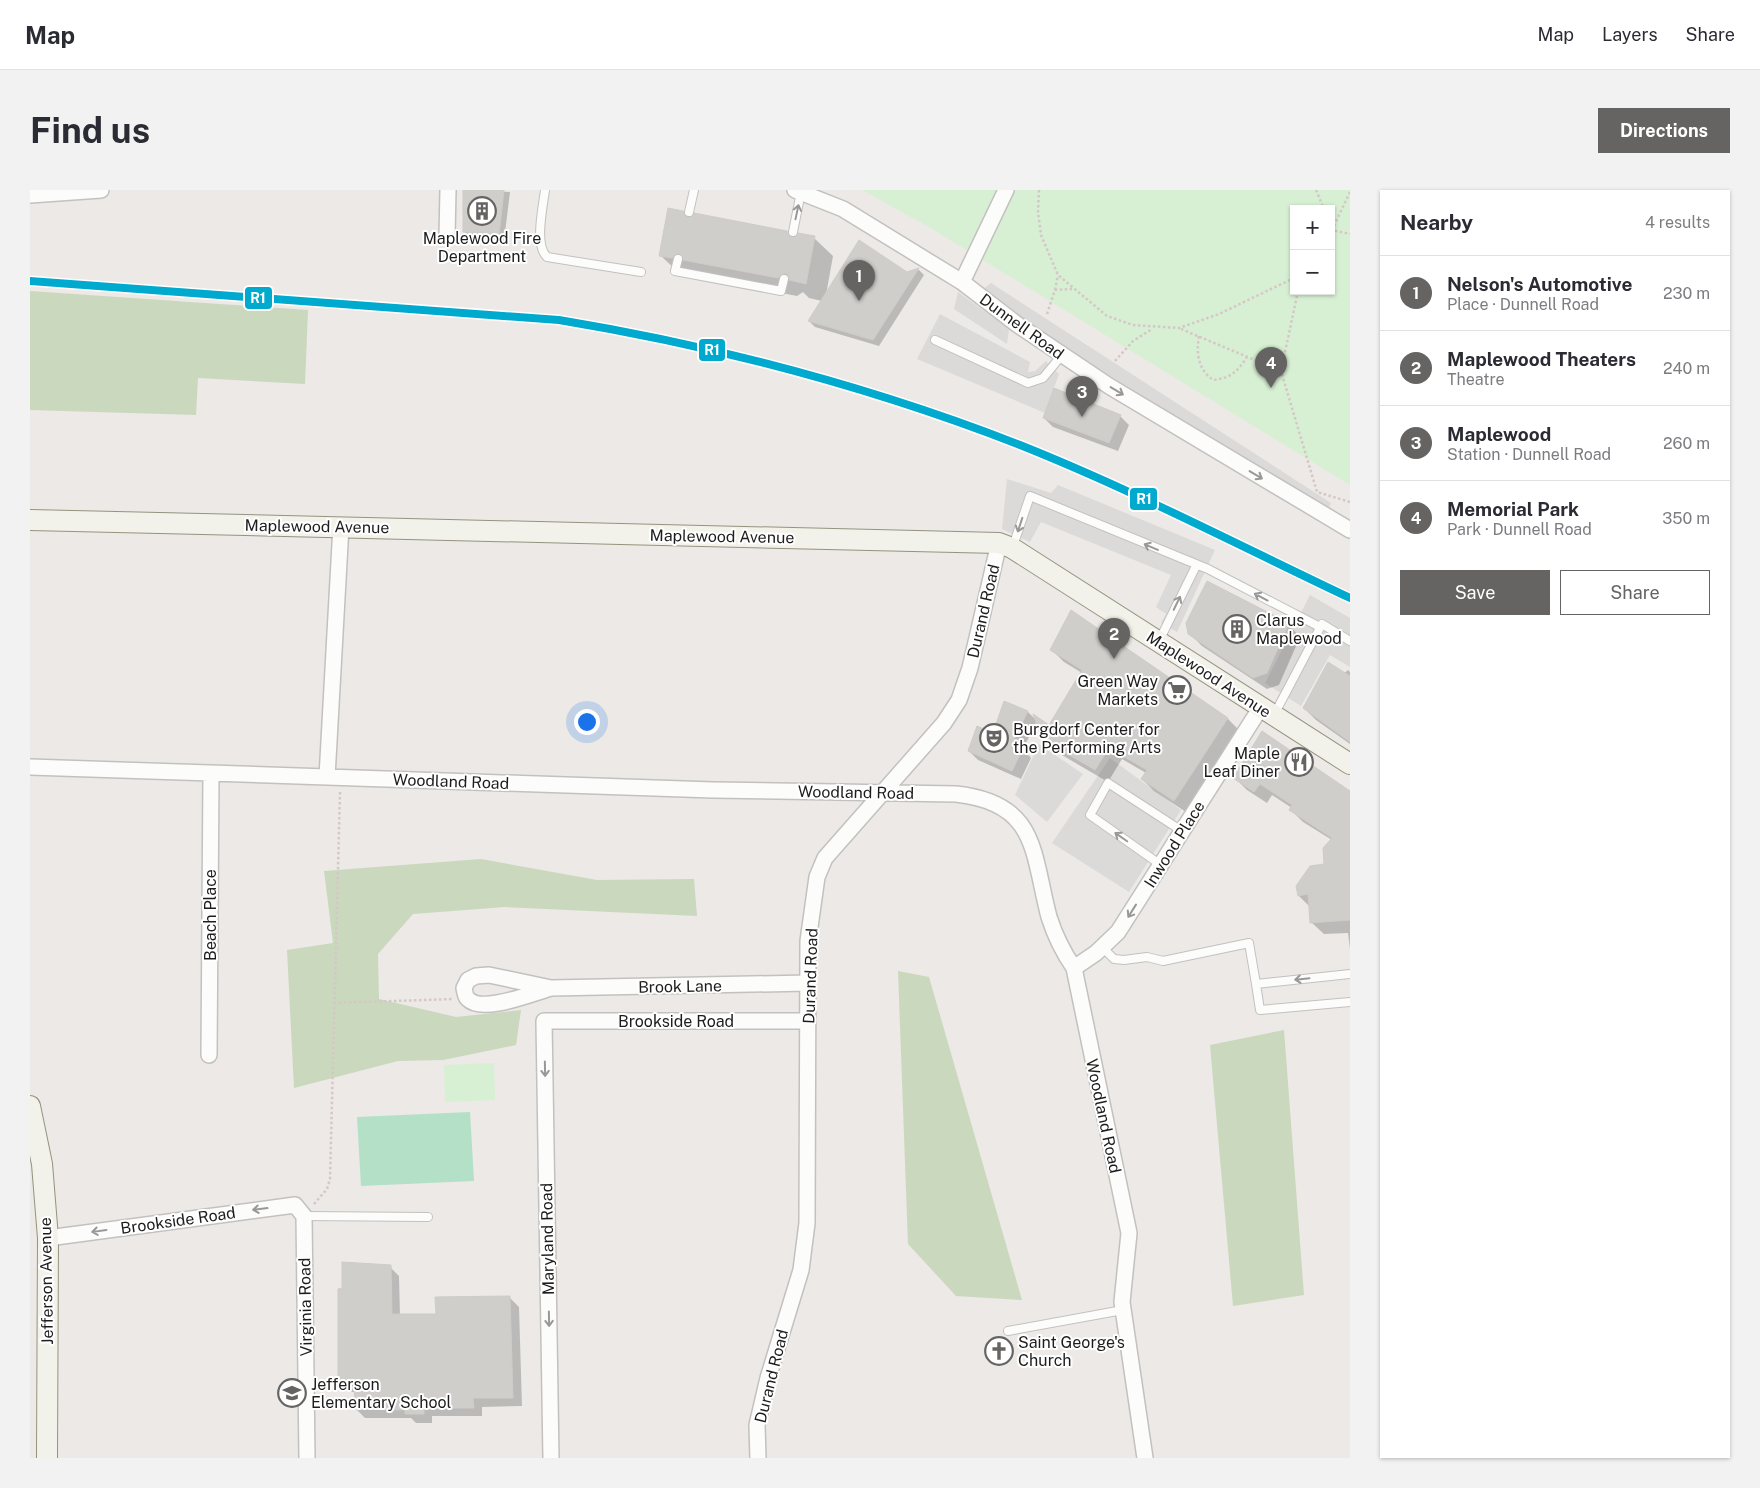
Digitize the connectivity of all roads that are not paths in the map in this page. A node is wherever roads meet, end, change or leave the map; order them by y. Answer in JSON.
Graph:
{"nodes":[{"id":1,"x":100,"y":190,"type":"edge"},
{"id":2,"x":448,"y":190,"type":"edge"},
{"id":3,"x":545,"y":190,"type":"edge"},
{"id":4,"x":694,"y":190,"type":"edge"},
{"id":5,"x":1006,"y":190,"type":"edge"},
{"id":6,"x":798,"y":191,"type":"edge"},
{"id":7,"x":30,"y":195,"type":"edge"},
{"id":8,"x":689,"y":212,"type":"dead end"},
{"id":9,"x":793,"y":232,"type":"dead end"},
{"id":10,"x":447,"y":236,"type":"dead end"},
{"id":11,"x":678,"y":259,"type":"dead end"},
{"id":12,"x":641,"y":272,"type":"dead end"},
{"id":13,"x":784,"y":279,"type":"dead end"},
{"id":14,"x":962,"y":282,"type":"junction"},
{"id":15,"x":935,"y":340,"type":"dead end"},
{"id":16,"x":1062,"y":355,"type":"junction"},
{"id":17,"x":30,"y":520,"type":"edge"},
{"id":18,"x":341,"y":526,"type":"junction"},
{"id":19,"x":1350,"y":530,"type":"edge"},
{"id":20,"x":1006,"y":546,"type":"junction"},
{"id":21,"x":1196,"y":566,"type":"junction"},
{"id":22,"x":1320,"y":627,"type":"junction"},
{"id":23,"x":1159,"y":641,"type":"junction"},
{"id":24,"x":1350,"y":641,"type":"edge"},
{"id":25,"x":1268,"y":711,"type":"junction"},
{"id":26,"x":1350,"y":764,"type":"edge"},
{"id":27,"x":30,"y":767,"type":"edge"},
{"id":28,"x":211,"y":774,"type":"junction"},
{"id":29,"x":327,"y":777,"type":"junction"},
{"id":30,"x":882,"y":793,"type":"junction"},
{"id":31,"x":1182,"y":831,"type":"junction"},
{"id":32,"x":1161,"y":865,"type":"junction"},
{"id":33,"x":1102,"y":947,"type":"junction"},
{"id":34,"x":1074,"y":968,"type":"junction"},
{"id":35,"x":1350,"y":974,"type":"edge"},
{"id":36,"x":808,"y":983,"type":"junction"},
{"id":37,"x":1256,"y":984,"type":"junction"},
{"id":38,"x":551,"y":988,"type":"junction"},
{"id":39,"x":1350,"y":1002,"type":"edge"},
{"id":40,"x":544,"y":1021,"type":"joint"},
{"id":41,"x":808,"y":1021,"type":"junction"},
{"id":42,"x":209,"y":1055,"type":"dead end"},
{"id":43,"x":30,"y":1106,"type":"edge"},
{"id":44,"x":304,"y":1216,"type":"junction"},
{"id":45,"x":428,"y":1216,"type":"dead end"},
{"id":46,"x":48,"y":1238,"type":"junction"},
{"id":47,"x":1123,"y":1310,"type":"junction"},
{"id":48,"x":1008,"y":1331,"type":"dead end"},
{"id":49,"x":47,"y":1458,"type":"edge"},
{"id":50,"x":307,"y":1458,"type":"edge"},
{"id":51,"x":551,"y":1458,"type":"edge"},
{"id":52,"x":758,"y":1458,"type":"edge"},
{"id":53,"x":1145,"y":1458,"type":"edge"}],
"edges":[{"from":1,"to":7,"type":"street"},
{"from":2,"to":10,"type":"street"},
{"from":3,"to":12,"type":"lane"},
{"from":4,"to":8,"type":"lane"},
{"from":5,"to":14,"type":"street"},
{"from":9,"to":6,"type":"lane","one_way":true},
{"from":6,"to":14,"type":"street","name":"Dunnell Road"},
{"from":11,"to":13,"type":"lane"},
{"from":14,"to":16,"type":"street","name":"Dunnell Road"},
{"from":15,"to":16,"type":"lane"},
{"from":16,"to":19,"type":"street","name":"Dunnell Road","one_way":true},
{"from":17,"to":18,"type":"street","name":"Maplewood Avenue"},
{"from":18,"to":20,"type":"street","name":"Maplewood Avenue"},
{"from":18,"to":29,"type":"street"},
{"from":21,"to":20,"type":"lane","one_way":true},
{"from":20,"to":23,"type":"street","name":"Maplewood Avenue"},
{"from":20,"to":30,"type":"street","name":"Durand Road"},
{"from":22,"to":21,"type":"lane","one_way":true},
{"from":23,"to":21,"type":"lane","one_way":true},
{"from":22,"to":24,"type":"lane"},
{"from":22,"to":25,"type":"lane"},
{"from":23,"to":25,"type":"street","name":"Maplewood Avenue"},
{"from":25,"to":26,"type":"street","name":"Maplewood Avenue"},
{"from":25,"to":31,"type":"street","name":"Inwood Place"},
{"from":27,"to":28,"type":"street","name":"Woodland Road"},
{"from":28,"to":29,"type":"street","name":"Woodland Road"},
{"from":28,"to":42,"type":"street","name":"Beach Place"},
{"from":29,"to":30,"type":"street","name":"Woodland Road"},
{"from":30,"to":34,"type":"street","name":"Woodland Road"},
{"from":30,"to":36,"type":"street","name":"Durand Road"},
{"from":31,"to":32,"type":"street","name":"Inwood Place"},
{"from":32,"to":31,"type":"lane","one_way":true},
{"from":32,"to":33,"type":"street","name":"Inwood Place","one_way":true},
{"from":33,"to":34,"type":"street","name":"Inwood Place"},
{"from":33,"to":37,"type":"lane"},
{"from":34,"to":47,"type":"street","name":"Woodland Road"},
{"from":35,"to":37,"type":"lane","one_way":true},
{"from":36,"to":38,"type":"street","name":"Brook Lane"},
{"from":36,"to":41,"type":"street","name":"Durand Road"},
{"from":37,"to":39,"type":"lane"},
{"from":38,"to":38,"type":"street","name":"Brook Lane"},
{"from":40,"to":41,"type":"street","name":"Brookside Road"},
{"from":40,"to":51,"type":"street","name":"Maryland Road","one_way":true},
{"from":41,"to":52,"type":"street","name":"Durand Road"},
{"from":43,"to":46,"type":"street","name":"Jefferson Avenue"},
{"from":44,"to":45,"type":"lane"},
{"from":44,"to":46,"type":"street","name":"Brookside Road","one_way":true},
{"from":44,"to":50,"type":"street","name":"Virginia Road"},
{"from":46,"to":49,"type":"street","name":"Jefferson Avenue"},
{"from":47,"to":48,"type":"lane"},
{"from":47,"to":53,"type":"street","name":"Woodland Road"}]}
